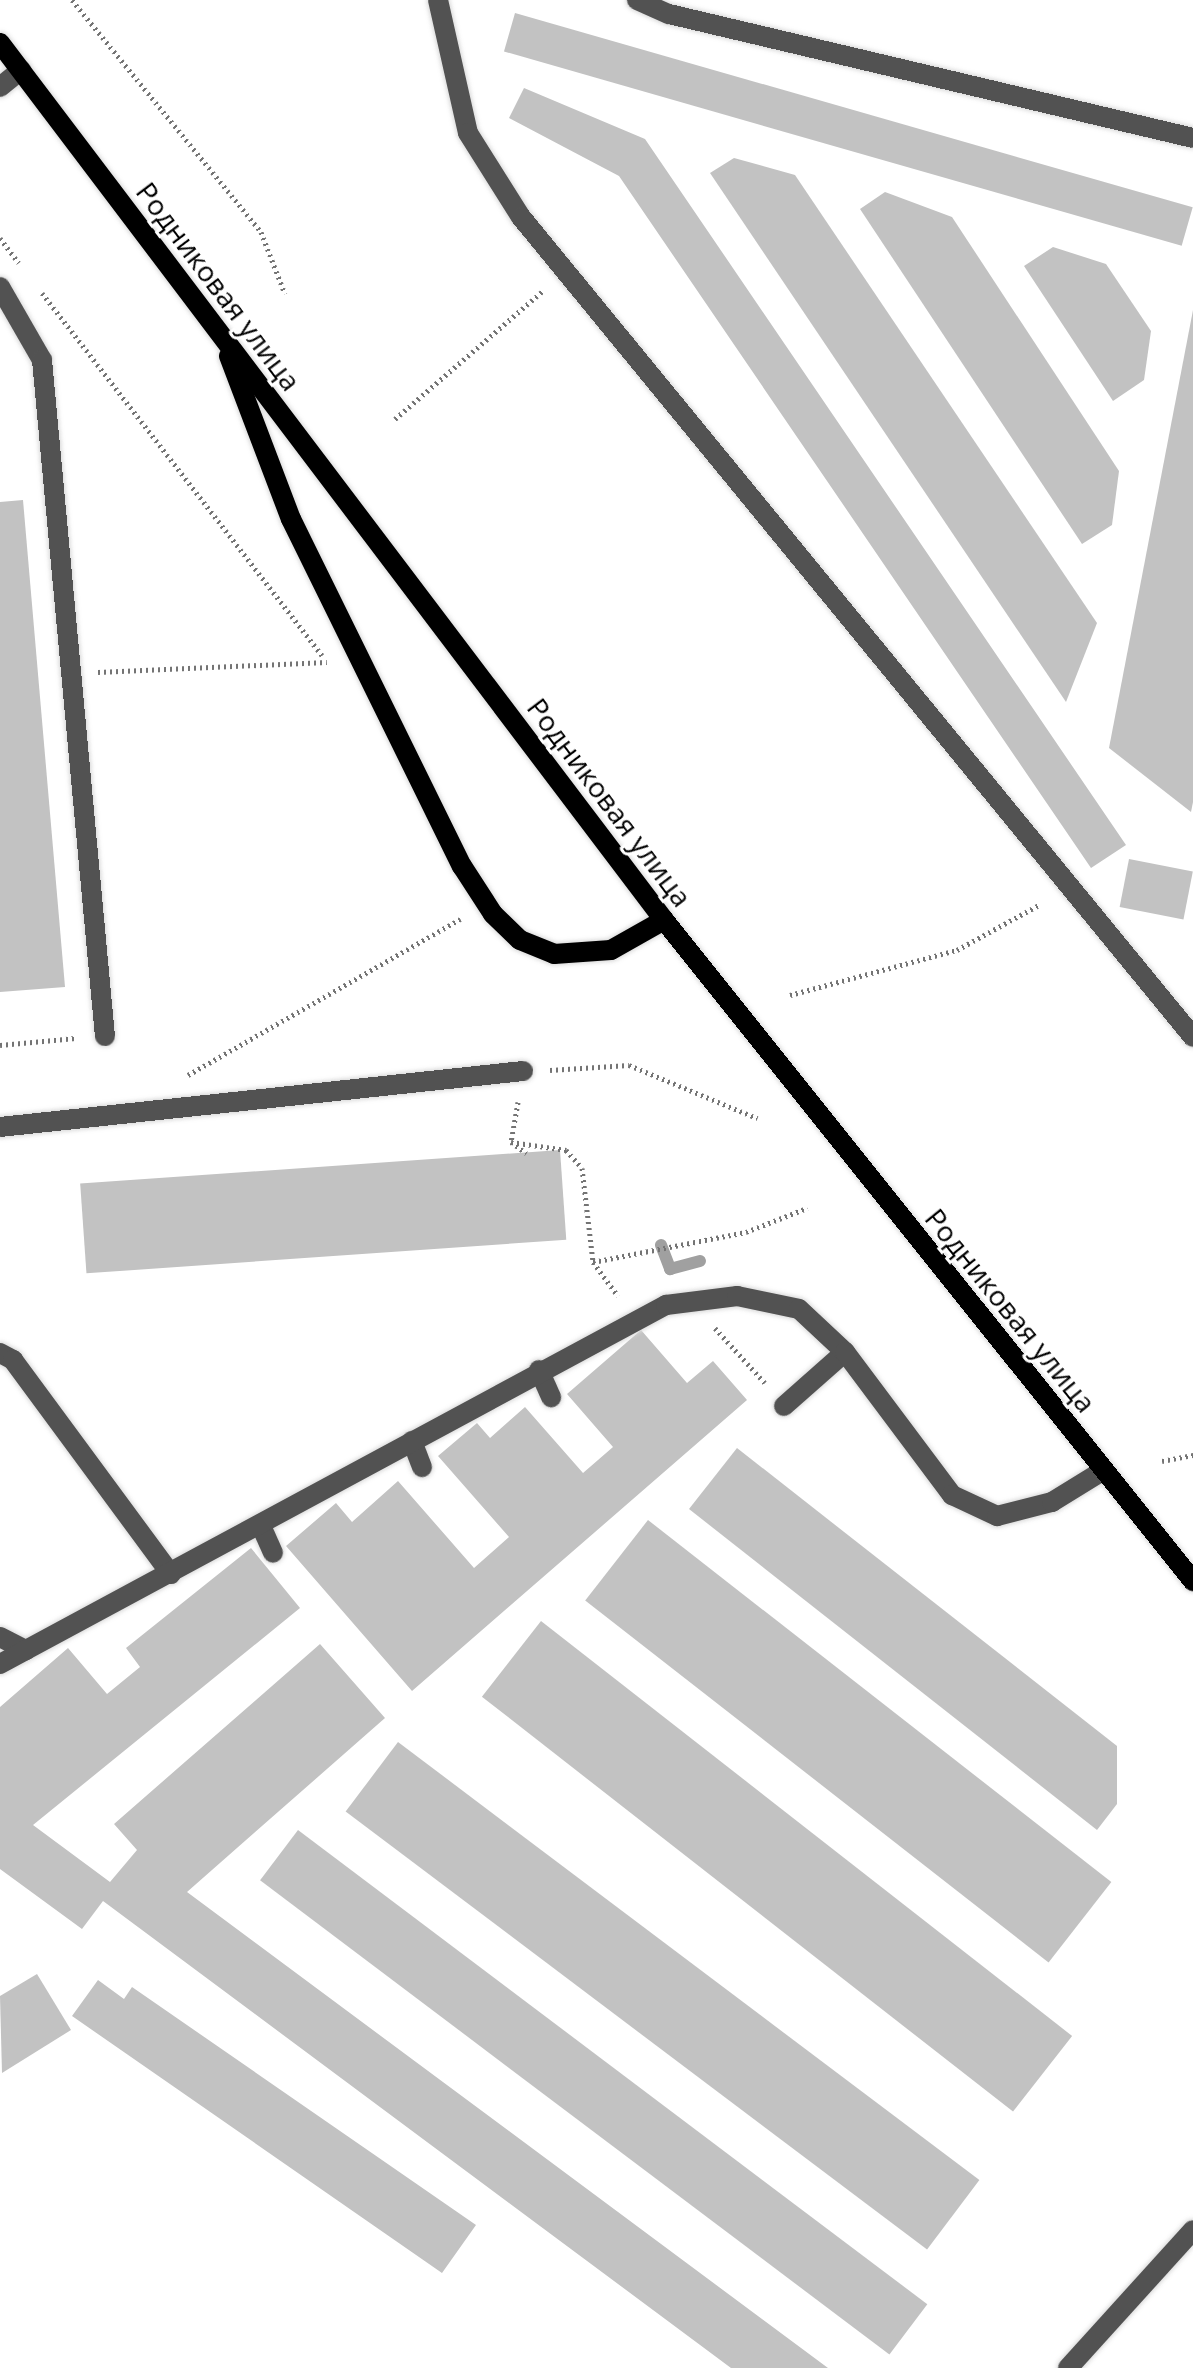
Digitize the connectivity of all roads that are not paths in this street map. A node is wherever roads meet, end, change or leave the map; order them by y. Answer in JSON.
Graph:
{"nodes":[{"id":1,"x":438,"y":0,"type":"edge"},
{"id":2,"x":637,"y":0,"type":"edge"},
{"id":3,"x":0,"y":43,"type":"edge"},
{"id":4,"x":21,"y":70,"type":"junction"},
{"id":5,"x":0,"y":87,"type":"edge"},
{"id":6,"x":1193,"y":138,"type":"edge"},
{"id":7,"x":0,"y":287,"type":"edge"},
{"id":8,"x":220,"y":334,"type":"junction"},
{"id":9,"x":664,"y":920,"type":"junction"},
{"id":10,"x":105,"y":1036,"type":"road end"},
{"id":11,"x":1193,"y":1037,"type":"edge"},
{"id":12,"x":523,"y":1071,"type":"road end"},
{"id":13,"x":0,"y":1127,"type":"edge"},
{"id":14,"x":845,"y":1352,"type":"junction"},
{"id":15,"x":0,"y":1353,"type":"edge"},
{"id":16,"x":539,"y":1370,"type":"junction"},
{"id":17,"x":551,"y":1397,"type":"dead end"},
{"id":18,"x":778,"y":1398,"type":"road end"},
{"id":19,"x":412,"y":1441,"type":"junction"},
{"id":20,"x":422,"y":1467,"type":"dead end"},
{"id":21,"x":1104,"y":1470,"type":"junction"},
{"id":22,"x":262,"y":1528,"type":"junction"},
{"id":23,"x":273,"y":1553,"type":"dead end"},
{"id":24,"x":171,"y":1574,"type":"junction"},
{"id":25,"x":1193,"y":1581,"type":"edge"},
{"id":26,"x":0,"y":1637,"type":"edge"},
{"id":27,"x":26,"y":1650,"type":"junction"},
{"id":28,"x":0,"y":1664,"type":"edge"},
{"id":29,"x":1193,"y":2230,"type":"edge"},
{"id":30,"x":1068,"y":2368,"type":"edge"}],
"edges":[{"from":1,"to":11,"type":"street"},
{"from":2,"to":6,"type":"street"},
{"from":3,"to":4,"type":"main road","name":"Родниковая улица"},
{"from":4,"to":5,"type":"street"},
{"from":4,"to":8,"type":"main road","name":"Родниковая улица"},
{"from":7,"to":10,"type":"street"},
{"from":8,"to":9,"type":"main road","name":"Родниковая улица"},
{"from":8,"to":9,"type":"main road"},
{"from":9,"to":21,"type":"main road","name":"Родниковая улица"},
{"from":12,"to":13,"type":"street"},
{"from":14,"to":16,"type":"street"},
{"from":14,"to":18,"type":"street"},
{"from":14,"to":21,"type":"street"},
{"from":15,"to":24,"type":"street"},
{"from":16,"to":17,"type":"street"},
{"from":16,"to":19,"type":"street"},
{"from":19,"to":20,"type":"street"},
{"from":19,"to":22,"type":"street"},
{"from":21,"to":25,"type":"main road","name":"Родниковая улица"},
{"from":22,"to":23,"type":"street"},
{"from":22,"to":24,"type":"street"},
{"from":24,"to":27,"type":"street"},
{"from":26,"to":27,"type":"street"},
{"from":27,"to":28,"type":"street"},
{"from":29,"to":30,"type":"street"}]}
